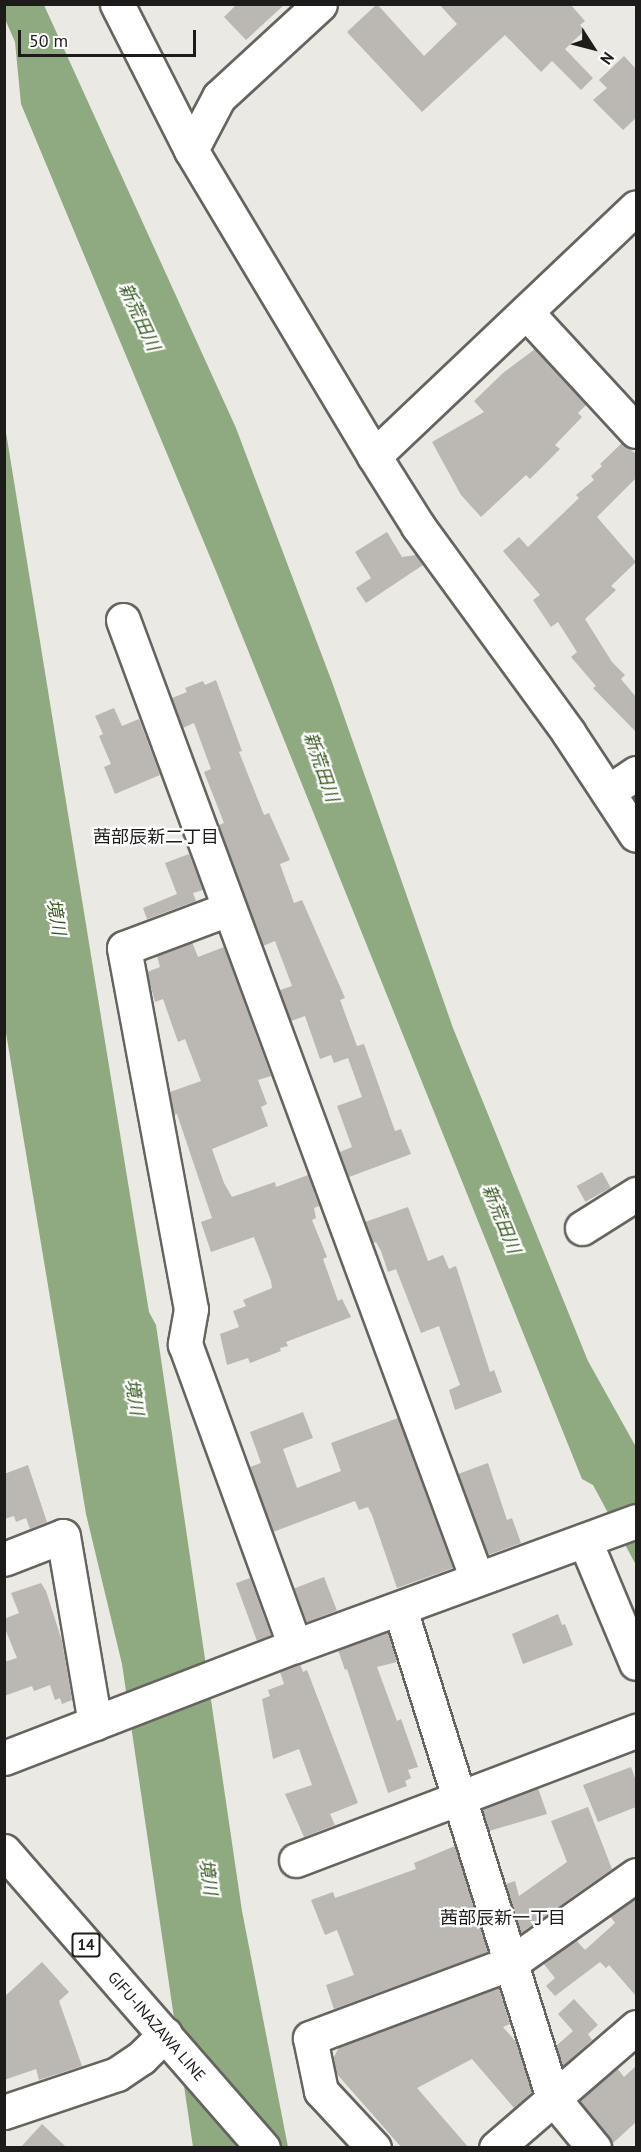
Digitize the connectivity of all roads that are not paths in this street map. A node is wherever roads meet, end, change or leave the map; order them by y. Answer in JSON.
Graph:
{"nodes":[{"id":1,"x":117,"y":4,"type":"edge"},
{"id":2,"x":320,"y":4,"type":"edge"},
{"id":3,"x":191,"y":150,"type":"junction"},
{"id":4,"x":636,"y":207,"type":"edge"},
{"id":5,"x":526,"y":312,"type":"junction"},
{"id":6,"x":636,"y":431,"type":"edge"},
{"id":7,"x":374,"y":456,"type":"junction"},
{"id":8,"x":123,"y":620,"type":"dead end"},
{"id":9,"x":636,"y":773,"type":"edge"},
{"id":10,"x":608,"y":792,"type":"junction"},
{"id":11,"x":636,"y":835,"type":"edge"},
{"id":12,"x":228,"y":909,"type":"junction"},
{"id":13,"x":636,"y":1194,"type":"edge"},
{"id":14,"x":582,"y":1228,"type":"dead end"},
{"id":15,"x":636,"y":1521,"type":"edge"},
{"id":16,"x":592,"y":1538,"type":"junction"},
{"id":17,"x":4,"y":1559,"type":"edge"},
{"id":18,"x":477,"y":1579,"type":"junction"},
{"id":19,"x":400,"y":1609,"type":"junction"},
{"id":20,"x":295,"y":1646,"type":"junction"},
{"id":21,"x":636,"y":1663,"type":"edge"},
{"id":22,"x":99,"y":1722,"type":"junction"},
{"id":23,"x":636,"y":1731,"type":"edge"},
{"id":24,"x":4,"y":1758,"type":"edge"},
{"id":25,"x":460,"y":1799,"type":"junction"},
{"id":26,"x":4,"y":1851,"type":"edge"},
{"id":27,"x":296,"y":1860,"type":"dead end"},
{"id":28,"x":636,"y":1875,"type":"edge"},
{"id":29,"x":511,"y":1963,"type":"junction"},
{"id":30,"x":636,"y":2027,"type":"edge"},
{"id":31,"x":166,"y":2037,"type":"junction"},
{"id":32,"x":553,"y":2098,"type":"junction"},
{"id":33,"x":4,"y":2112,"type":"edge"},
{"id":34,"x":263,"y":2148,"type":"edge"},
{"id":35,"x":374,"y":2148,"type":"edge"},
{"id":36,"x":496,"y":2148,"type":"edge"},
{"id":37,"x":594,"y":2148,"type":"edge"}],
"edges":[{"from":1,"to":3,"type":"street"},
{"from":2,"to":3,"type":"street"},
{"from":3,"to":7,"type":"street"},
{"from":4,"to":5,"type":"street"},
{"from":5,"to":6,"type":"street"},
{"from":5,"to":7,"type":"street"},
{"from":7,"to":10,"type":"street"},
{"from":8,"to":12,"type":"street"},
{"from":9,"to":10,"type":"street"},
{"from":10,"to":11,"type":"street"},
{"from":12,"to":18,"type":"street"},
{"from":12,"to":20,"type":"street"},
{"from":13,"to":14,"type":"street"},
{"from":15,"to":16,"type":"street"},
{"from":16,"to":18,"type":"street"},
{"from":16,"to":21,"type":"street"},
{"from":17,"to":22,"type":"street"},
{"from":18,"to":19,"type":"street"},
{"from":19,"to":20,"type":"street"},
{"from":19,"to":25,"type":"street"},
{"from":20,"to":22,"type":"street"},
{"from":22,"to":24,"type":"street"},
{"from":23,"to":25,"type":"street"},
{"from":25,"to":27,"type":"street"},
{"from":25,"to":29,"type":"street"},
{"from":26,"to":31,"type":"street","name":"GIFU-INAZAWA LINE","number":"14"},
{"from":28,"to":29,"type":"street"},
{"from":29,"to":32,"type":"street"},
{"from":29,"to":35,"type":"street"},
{"from":30,"to":32,"type":"street"},
{"from":31,"to":33,"type":"street"},
{"from":31,"to":34,"type":"street","name":"GIFU-INAZAWA LINE","number":"14"},
{"from":32,"to":36,"type":"street"},
{"from":32,"to":37,"type":"street"}]}
